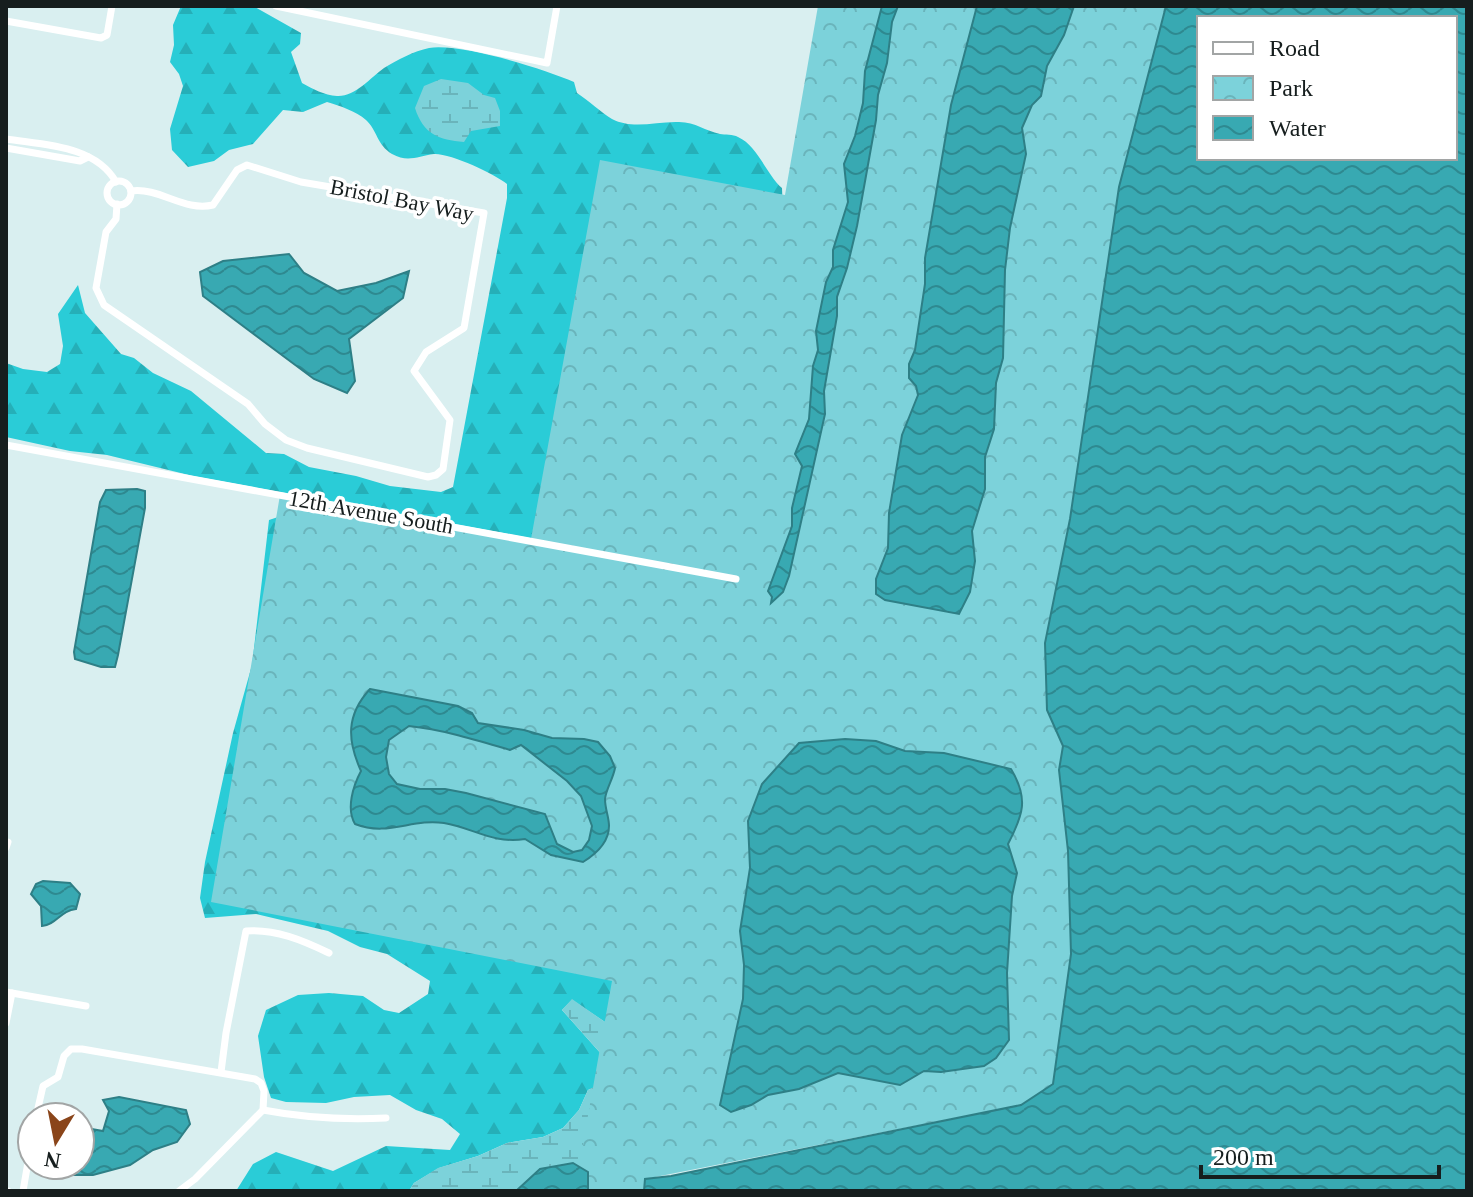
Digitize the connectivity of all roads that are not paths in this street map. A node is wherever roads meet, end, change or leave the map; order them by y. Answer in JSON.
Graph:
{"nodes":[{"id":1,"x":112,"y":6,"type":"edge"},
{"id":2,"x":276,"y":6,"type":"edge"},
{"id":3,"x":557,"y":6,"type":"edge"},
{"id":4,"x":6,"y":21,"type":"edge"},
{"id":5,"x":6,"y":139,"type":"edge"},
{"id":6,"x":6,"y":148,"type":"edge"},
{"id":7,"x":88,"y":157,"type":"junction"},
{"id":8,"x":116,"y":182,"type":"junction"},
{"id":9,"x":131,"y":191,"type":"junction"},
{"id":10,"x":117,"y":204,"type":"junction"},
{"id":11,"x":6,"y":445,"type":"edge"},
{"id":12,"x":736,"y":579,"type":"dead end"},
{"id":13,"x":329,"y":953,"type":"dead end"},
{"id":14,"x":9,"y":992,"type":"edge"},
{"id":15,"x":86,"y":1006,"type":"dead end"},
{"id":16,"x":6,"y":1023,"type":"edge"},
{"id":17,"x":221,"y":1072,"type":"junction"},
{"id":18,"x":40,"y":1101,"type":"edge"},
{"id":19,"x":263,"y":1110,"type":"junction"},
{"id":20,"x":386,"y":1118,"type":"dead end"},
{"id":21,"x":179,"y":1191,"type":"edge"}],
"edges":[{"from":1,"to":4,"type":"street"},
{"from":2,"to":3,"type":"street"},
{"from":5,"to":7,"type":"street"},
{"from":6,"to":7,"type":"street"},
{"from":7,"to":8,"type":"street"},
{"from":8,"to":9,"type":"street"},
{"from":8,"to":10,"type":"street"},
{"from":9,"to":10,"type":"street"},
{"from":9,"to":10,"type":"street","name":"Bristol Bay Way"},
{"from":11,"to":12,"type":"street","name":"12th Avenue South"},
{"from":13,"to":17,"type":"street"},
{"from":14,"to":15,"type":"street"},
{"from":14,"to":16,"type":"street"},
{"from":17,"to":18,"type":"street"},
{"from":17,"to":19,"type":"street"},
{"from":19,"to":20,"type":"street"},
{"from":19,"to":21,"type":"street"}]}
